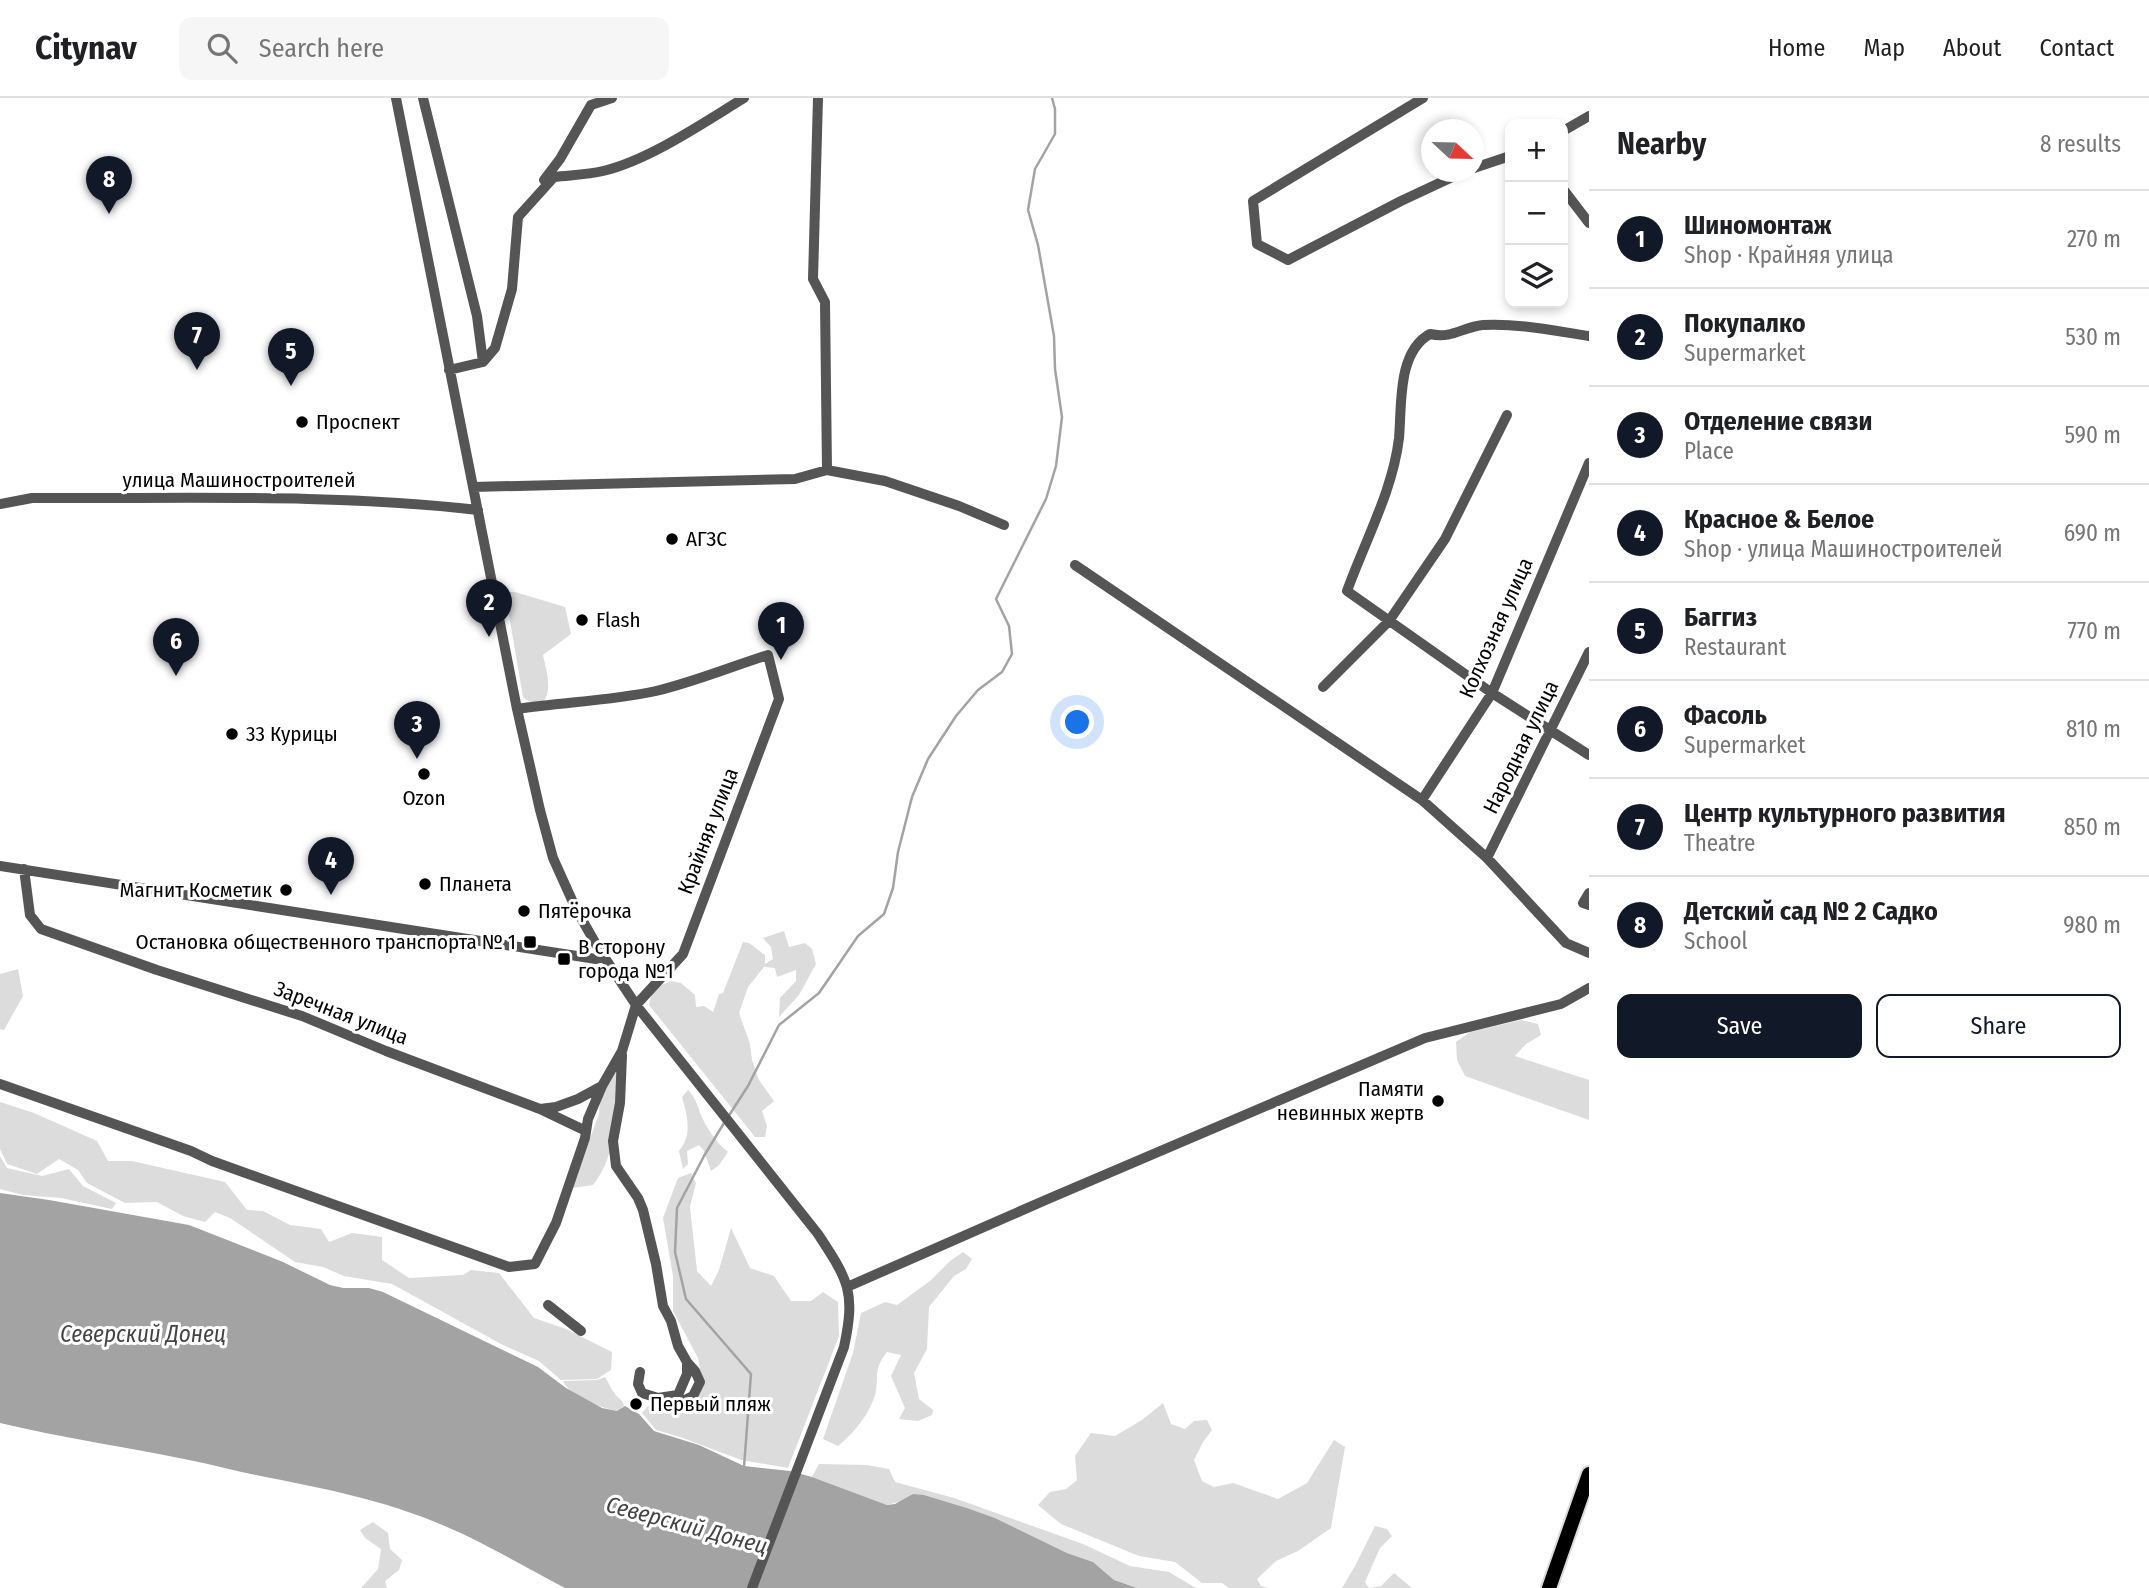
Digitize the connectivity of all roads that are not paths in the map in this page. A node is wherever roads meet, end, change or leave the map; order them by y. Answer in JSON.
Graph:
{"nodes":[{"id":1,"x":396,"y":98,"type":"edge"},
{"id":2,"x":424,"y":98,"type":"edge"},
{"id":3,"x":612,"y":98,"type":"edge"},
{"id":4,"x":744,"y":98,"type":"edge"},
{"id":5,"x":818,"y":98,"type":"edge"},
{"id":6,"x":1423,"y":98,"type":"edge"},
{"id":7,"x":591,"y":101,"type":"edge"},
{"id":8,"x":1589,"y":116,"type":"edge"},
{"id":9,"x":1568,"y":128,"type":"edge"},
{"id":10,"x":1505,"y":158,"type":"edge"},
{"id":11,"x":1484,"y":165,"type":"edge"},
{"id":12,"x":1441,"y":182,"type":"edge"},
{"id":13,"x":535,"y":196,"type":"junction"},
{"id":14,"x":1568,"y":196,"type":"edge"},
{"id":15,"x":1589,"y":223,"type":"edge"},
{"id":16,"x":1589,"y":336,"type":"edge"},
{"id":17,"x":483,"y":362,"type":"junction"},
{"id":18,"x":449,"y":370,"type":"junction"},
{"id":19,"x":1507,"y":415,"type":"dead end"},
{"id":20,"x":1589,"y":463,"type":"edge"},
{"id":21,"x":827,"y":470,"type":"junction"},
{"id":22,"x":474,"y":487,"type":"junction"},
{"id":23,"x":0,"y":504,"type":"edge"},
{"id":24,"x":478,"y":510,"type":"junction"},
{"id":25,"x":1004,"y":525,"type":"dead end"},
{"id":26,"x":1075,"y":565,"type":"dead end"},
{"id":27,"x":1389,"y":621,"type":"junction"},
{"id":28,"x":1589,"y":652,"type":"edge"},
{"id":29,"x":1323,"y":687,"type":"dead end"},
{"id":30,"x":1492,"y":693,"type":"junction"},
{"id":31,"x":517,"y":709,"type":"junction"},
{"id":32,"x":1551,"y":730,"type":"junction"},
{"id":33,"x":1589,"y":755,"type":"edge"},
{"id":34,"x":1422,"y":800,"type":"junction"},
{"id":35,"x":1487,"y":858,"type":"junction"},
{"id":36,"x":0,"y":866,"type":"edge"},
{"id":37,"x":24,"y":869,"type":"junction"},
{"id":38,"x":1589,"y":893,"type":"edge"},
{"id":39,"x":1586,"y":904,"type":"edge"},
{"id":40,"x":1589,"y":953,"type":"edge"},
{"id":41,"x":603,"y":957,"type":"junction"},
{"id":42,"x":1589,"y":988,"type":"edge"},
{"id":43,"x":636,"y":1005,"type":"junction"},
{"id":44,"x":622,"y":1051,"type":"junction"},
{"id":45,"x":0,"y":1084,"type":"edge"},
{"id":46,"x":603,"y":1086,"type":"junction"},
{"id":47,"x":540,"y":1109,"type":"junction"},
{"id":48,"x":586,"y":1131,"type":"junction"},
{"id":49,"x":848,"y":1287,"type":"junction"},
{"id":50,"x":548,"y":1305,"type":"dead end"},
{"id":51,"x":581,"y":1331,"type":"dead end"},
{"id":52,"x":687,"y":1362,"type":"junction"},
{"id":53,"x":640,"y":1372,"type":"dead end"},
{"id":54,"x":678,"y":1395,"type":"junction"},
{"id":55,"x":1589,"y":1474,"type":"edge"},
{"id":56,"x":752,"y":1588,"type":"edge"},
{"id":57,"x":1549,"y":1588,"type":"edge"}],
"edges":[{"from":1,"to":18,"type":"street"},
{"from":2,"to":17,"type":"street"},
{"from":3,"to":7,"type":"street"},
{"from":4,"to":13,"type":"street"},
{"from":5,"to":21,"type":"street"},
{"from":6,"to":12,"type":"street"},
{"from":7,"to":13,"type":"street"},
{"from":8,"to":9,"type":"street"},
{"from":10,"to":11,"type":"street"},
{"from":13,"to":17,"type":"street"},
{"from":14,"to":15,"type":"street"},
{"from":16,"to":27,"type":"street"},
{"from":17,"to":18,"type":"street"},
{"from":18,"to":22,"type":"street"},
{"from":19,"to":27,"type":"street"},
{"from":20,"to":30,"type":"street","name":"Колхозная улица"},
{"from":21,"to":22,"type":"street"},
{"from":21,"to":25,"type":"street"},
{"from":22,"to":24,"type":"street"},
{"from":23,"to":24,"type":"street","name":"улица Машиностроителей"},
{"from":24,"to":31,"type":"street"},
{"from":26,"to":34,"type":"street"},
{"from":27,"to":29,"type":"street"},
{"from":27,"to":30,"type":"street"},
{"from":28,"to":32,"type":"street","name":"Народная улица"},
{"from":30,"to":32,"type":"street"},
{"from":30,"to":34,"type":"street","name":"Колхозная улица"},
{"from":31,"to":41,"type":"street"},
{"from":31,"to":43,"type":"street","name":"Крайняя улица"},
{"from":32,"to":33,"type":"street"},
{"from":32,"to":35,"type":"street","name":"Народная улица"},
{"from":34,"to":35,"type":"street"},
{"from":35,"to":40,"type":"street"},
{"from":36,"to":37,"type":"street"},
{"from":37,"to":41,"type":"street"},
{"from":37,"to":47,"type":"street","name":"Заречная улица"},
{"from":38,"to":39,"type":"street"},
{"from":41,"to":43,"type":"street"},
{"from":42,"to":49,"type":"street"},
{"from":43,"to":44,"type":"street"},
{"from":43,"to":49,"type":"street"},
{"from":44,"to":46,"type":"street"},
{"from":44,"to":52,"type":"street"},
{"from":45,"to":48,"type":"street"},
{"from":46,"to":47,"type":"street"},
{"from":46,"to":48,"type":"street"},
{"from":47,"to":48,"type":"street","name":"Заречная улица"},
{"from":49,"to":56,"type":"street"},
{"from":50,"to":51,"type":"street"},
{"from":52,"to":54,"type":"street"},
{"from":52,"to":54,"type":"street"},
{"from":53,"to":54,"type":"street"},
{"from":55,"to":57,"type":"highway"}]}
